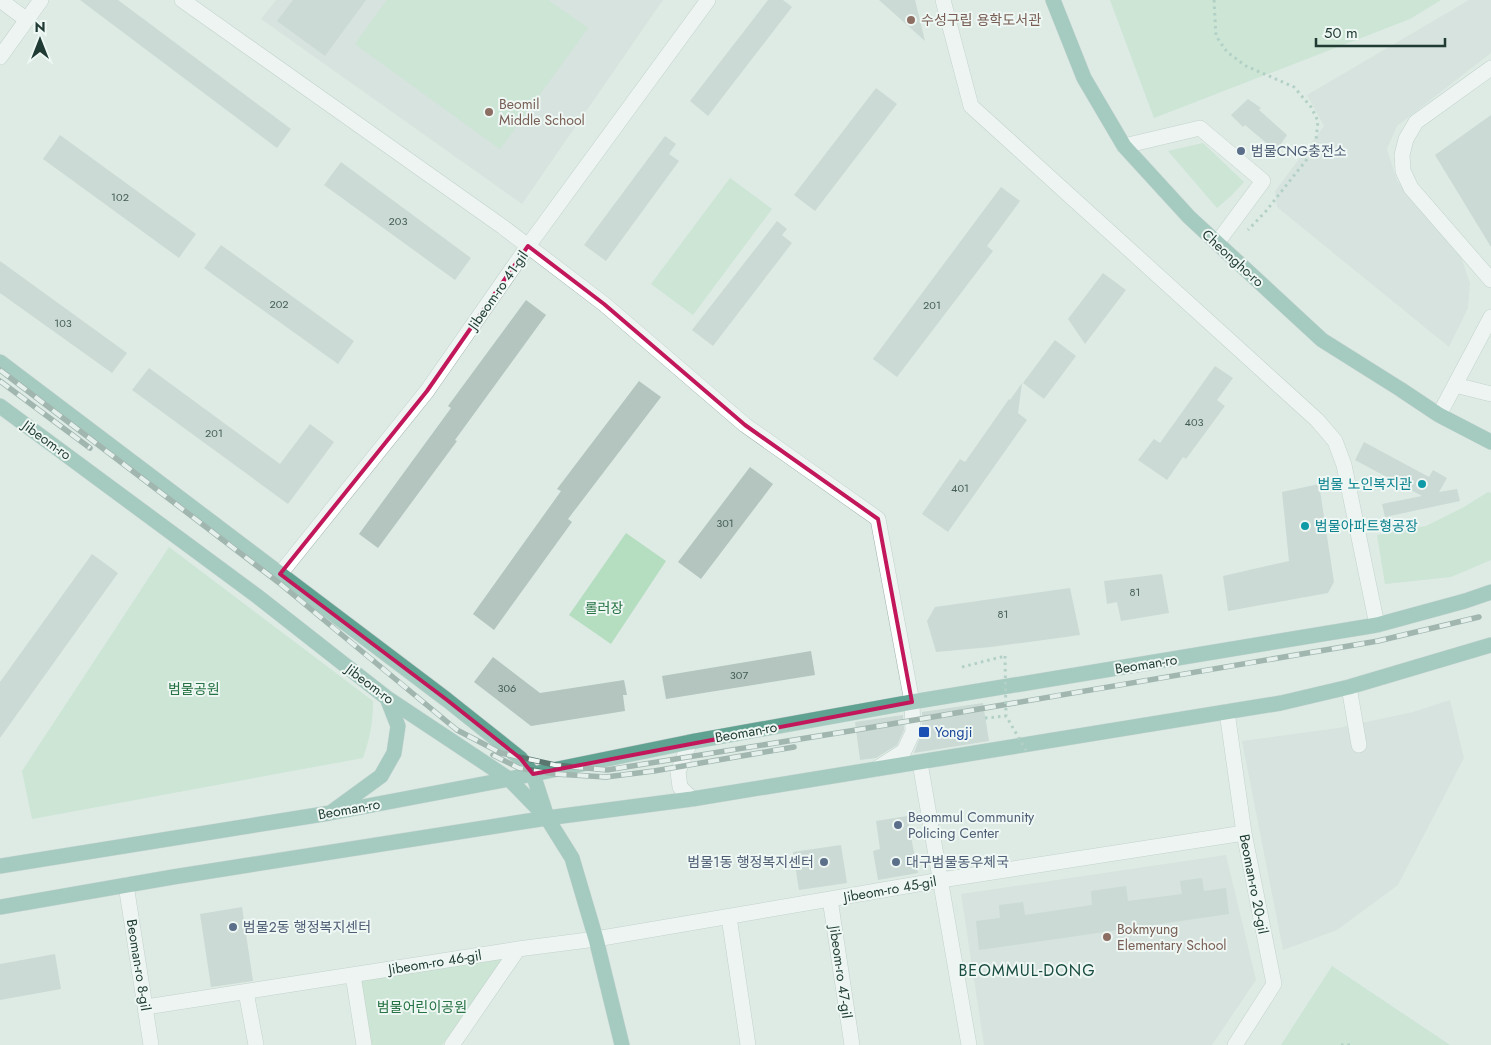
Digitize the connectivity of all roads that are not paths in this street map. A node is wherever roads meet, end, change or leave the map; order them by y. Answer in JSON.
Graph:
{"nodes":[{"id":1,"x":0,"y":0,"type":"edge"},
{"id":2,"x":41,"y":0,"type":"edge"},
{"id":3,"x":182,"y":0,"type":"edge"},
{"id":4,"x":708,"y":0,"type":"edge"},
{"id":5,"x":943,"y":0,"type":"edge"},
{"id":6,"x":1053,"y":0,"type":"edge"},
{"id":7,"x":27,"y":20,"type":"junction"},
{"id":8,"x":0,"y":56,"type":"edge"},
{"id":9,"x":1491,"y":68,"type":"edge"},
{"id":10,"x":1124,"y":146,"type":"junction"},
{"id":11,"x":1216,"y":243,"type":"junction"},
{"id":12,"x":528,"y":246,"type":"junction"},
{"id":13,"x":1491,"y":280,"type":"edge"},
{"id":14,"x":1491,"y":317,"type":"edge"},
{"id":15,"x":0,"y":362,"type":"edge"},
{"id":16,"x":1455,"y":385,"type":"junction"},
{"id":17,"x":1491,"y":394,"type":"edge"},
{"id":18,"x":0,"y":406,"type":"edge"},
{"id":19,"x":1439,"y":416,"type":"junction"},
{"id":20,"x":1491,"y":442,"type":"edge"},
{"id":21,"x":280,"y":574,"type":"junction"},
{"id":22,"x":1491,"y":592,"type":"edge"},
{"id":23,"x":1377,"y":625,"type":"junction"},
{"id":24,"x":1491,"y":645,"type":"edge"},
{"id":25,"x":1349,"y":686,"type":"junction"},
{"id":26,"x":387,"y":698,"type":"junction"},
{"id":27,"x":912,"y":702,"type":"junction"},
{"id":28,"x":1227,"y":712,"type":"junction"},
{"id":29,"x":690,"y":742,"type":"junction"},
{"id":30,"x":1359,"y":745,"type":"dead end"},
{"id":31,"x":920,"y":763,"type":"junction"},
{"id":32,"x":875,"y":770,"type":"junction"},
{"id":33,"x":534,"y":774,"type":"junction"},
{"id":34,"x":509,"y":779,"type":"junction"},
{"id":35,"x":692,"y":799,"type":"junction"},
{"id":36,"x":330,"y":813,"type":"junction"},
{"id":37,"x":547,"y":818,"type":"junction"},
{"id":38,"x":1244,"y":834,"type":"junction"},
{"id":39,"x":0,"y":866,"type":"edge"},
{"id":40,"x":941,"y":880,"type":"junction"},
{"id":41,"x":126,"y":885,"type":"junction"},
{"id":42,"x":830,"y":899,"type":"junction"},
{"id":43,"x":0,"y":907,"type":"edge"},
{"id":44,"x":729,"y":916,"type":"junction"},
{"id":45,"x":596,"y":939,"type":"junction"},
{"id":46,"x":518,"y":949,"type":"junction"},
{"id":47,"x":353,"y":975,"type":"junction"},
{"id":48,"x":246,"y":992,"type":"junction"},
{"id":49,"x":146,"y":1007,"type":"junction"},
{"id":50,"x":151,"y":1045,"type":"edge"},
{"id":51,"x":256,"y":1045,"type":"edge"},
{"id":52,"x":364,"y":1045,"type":"edge"},
{"id":53,"x":452,"y":1045,"type":"edge"},
{"id":54,"x":622,"y":1045,"type":"edge"},
{"id":55,"x":748,"y":1045,"type":"edge"},
{"id":56,"x":852,"y":1045,"type":"edge"},
{"id":57,"x":969,"y":1045,"type":"edge"},
{"id":58,"x":1235,"y":1045,"type":"edge"}],
"edges":[{"from":1,"to":7,"type":"street"},
{"from":2,"to":7,"type":"street"},
{"from":3,"to":12,"type":"street"},
{"from":4,"to":12,"type":"street","name":"Jibeom-ro 41-gil"},
{"from":5,"to":23,"type":"street"},
{"from":6,"to":10,"type":"main road","name":"Cheongho-ro"},
{"from":7,"to":8,"type":"street"},
{"from":9,"to":13,"type":"street"},
{"from":10,"to":11,"type":"main road","name":"Cheongho-ro"},
{"from":10,"to":11,"type":"street"},
{"from":11,"to":19,"type":"main road","name":"Cheongho-ro"},
{"from":12,"to":21,"type":"street","name":"Jibeom-ro 41-gil"},
{"from":12,"to":27,"type":"street"},
{"from":14,"to":16,"type":"street"},
{"from":15,"to":21,"type":"main road"},
{"from":16,"to":17,"type":"street"},
{"from":16,"to":19,"type":"street"},
{"from":18,"to":26,"type":"main road","name":"Jibeom-ro"},
{"from":19,"to":20,"type":"main road","name":"Cheongho-ro"},
{"from":21,"to":33,"type":"main road"},
{"from":22,"to":23,"type":"main road","name":"Beoman-ro"},
{"from":23,"to":27,"type":"main road","name":"Beoman-ro"},
{"from":24,"to":25,"type":"main road"},
{"from":25,"to":28,"type":"main road"},
{"from":25,"to":30,"type":"street"},
{"from":26,"to":34,"type":"main road","name":"Jibeom-ro"},
{"from":26,"to":36,"type":"main road"},
{"from":27,"to":29,"type":"main road","name":"Beoman-ro"},
{"from":27,"to":32,"type":"street"},
{"from":28,"to":31,"type":"main road"},
{"from":28,"to":38,"type":"street","name":"Beoman-ro 20-gil"},
{"from":29,"to":33,"type":"main road","name":"Beoman-ro"},
{"from":29,"to":35,"type":"street"},
{"from":31,"to":32,"type":"main road"},
{"from":31,"to":40,"type":"street"},
{"from":32,"to":35,"type":"main road"},
{"from":33,"to":34,"type":"main road","name":"Beoman-ro"},
{"from":33,"to":37,"type":"main road"},
{"from":34,"to":36,"type":"main road","name":"Beoman-ro"},
{"from":34,"to":37,"type":"main road","name":"Jibeom-ro"},
{"from":35,"to":37,"type":"main road"},
{"from":36,"to":39,"type":"main road","name":"Beoman-ro"},
{"from":37,"to":41,"type":"main road"},
{"from":37,"to":45,"type":"main road","name":"Jibeom-ro"},
{"from":38,"to":40,"type":"street","name":"Jibeom-ro 45-gil"},
{"from":38,"to":58,"type":"street","name":"Beoman-ro 20-gil"},
{"from":40,"to":42,"type":"street","name":"Jibeom-ro 45-gil"},
{"from":40,"to":57,"type":"street"},
{"from":41,"to":43,"type":"main road"},
{"from":41,"to":49,"type":"street","name":"Beoman-ro 8-gil"},
{"from":42,"to":44,"type":"street","name":"Jibeom-ro 45-gil"},
{"from":42,"to":56,"type":"street","name":"Jibeom-ro 47-gil"},
{"from":44,"to":45,"type":"street","name":"Jibeom-ro 45-gil"},
{"from":44,"to":55,"type":"street"},
{"from":45,"to":46,"type":"street","name":"Jibeom-ro 46-gil"},
{"from":45,"to":54,"type":"main road","name":"Jibeom-ro"},
{"from":46,"to":47,"type":"street","name":"Jibeom-ro 46-gil"},
{"from":46,"to":53,"type":"street"},
{"from":47,"to":48,"type":"street","name":"Jibeom-ro 46-gil"},
{"from":47,"to":52,"type":"street"},
{"from":48,"to":49,"type":"street","name":"Jibeom-ro 46-gil"},
{"from":48,"to":51,"type":"street"},
{"from":49,"to":50,"type":"street","name":"Beoman-ro 8-gil"}]}
